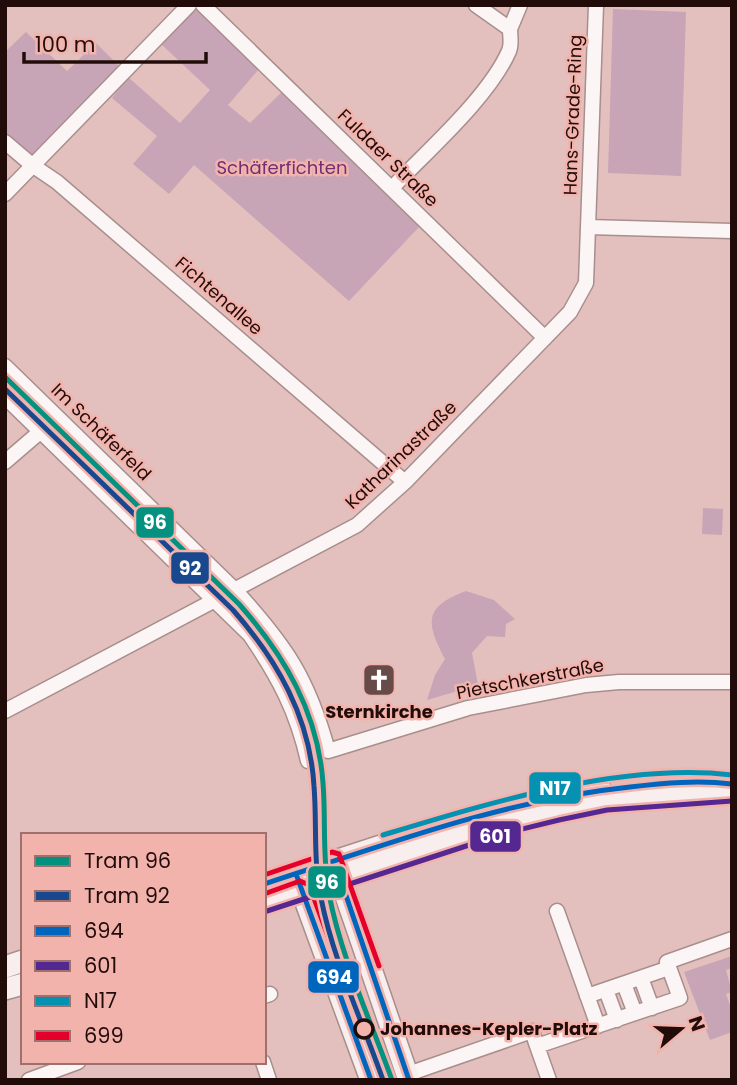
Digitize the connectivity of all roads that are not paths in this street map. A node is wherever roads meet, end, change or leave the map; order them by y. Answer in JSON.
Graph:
{"nodes":[{"id":1,"x":189,"y":5,"type":"edge"},
{"id":2,"x":203,"y":5,"type":"edge"},
{"id":3,"x":476,"y":5,"type":"edge"},
{"id":4,"x":520,"y":5,"type":"edge"},
{"id":5,"x":596,"y":5,"type":"edge"},
{"id":6,"x":510,"y":29,"type":"junction"},
{"id":7,"x":5,"y":142,"type":"edge"},
{"id":8,"x":32,"y":165,"type":"junction"},
{"id":9,"x":392,"y":188,"type":"junction"},
{"id":10,"x":5,"y":194,"type":"edge"},
{"id":11,"x":588,"y":227,"type":"junction"},
{"id":12,"x":732,"y":232,"type":"edge"},
{"id":13,"x":545,"y":338,"type":"junction"},
{"id":14,"x":5,"y":366,"type":"edge"},
{"id":15,"x":5,"y":397,"type":"edge"},
{"id":16,"x":41,"y":431,"type":"junction"},
{"id":17,"x":5,"y":462,"type":"edge"},
{"id":18,"x":405,"y":482,"type":"junction"},
{"id":19,"x":235,"y":590,"type":"junction"},
{"id":20,"x":215,"y":601,"type":"junction"},
{"id":21,"x":732,"y":682,"type":"edge"},
{"id":22,"x":5,"y":711,"type":"edge"},
{"id":23,"x":341,"y":748,"type":"joint"},
{"id":24,"x":308,"y":761,"type":"dead end"},
{"id":25,"x":732,"y":784,"type":"edge"},
{"id":26,"x":732,"y":792,"type":"edge"},
{"id":27,"x":337,"y":869,"type":"junction"},
{"id":28,"x":299,"y":882,"type":"junction"},
{"id":29,"x":266,"y":884,"type":"edge"},
{"id":30,"x":266,"y":902,"type":"edge"},
{"id":31,"x":557,"y":911,"type":"dead end"},
{"id":32,"x":732,"y":939,"type":"edge"},
{"id":33,"x":669,"y":968,"type":"junction"},
{"id":34,"x":641,"y":978,"type":"junction"},
{"id":35,"x":624,"y":984,"type":"junction"},
{"id":36,"x":606,"y":990,"type":"junction"},
{"id":37,"x":587,"y":996,"type":"junction"},
{"id":38,"x":652,"y":1008,"type":"junction"},
{"id":39,"x":635,"y":1013,"type":"junction"},
{"id":40,"x":617,"y":1020,"type":"junction"},
{"id":41,"x":598,"y":1026,"type":"junction"},
{"id":42,"x":537,"y":1046,"type":"junction"},
{"id":43,"x":73,"y":1064,"type":"edge"},
{"id":44,"x":409,"y":1077,"type":"edge"},
{"id":45,"x":29,"y":1080,"type":"edge"},
{"id":46,"x":371,"y":1080,"type":"edge"},
{"id":47,"x":549,"y":1080,"type":"edge"}],
"edges":[{"from":1,"to":8,"type":"street"},
{"from":2,"to":9,"type":"street","name":"Fuldaer Straße"},
{"from":3,"to":6,"type":"street"},
{"from":4,"to":6,"type":"street"},
{"from":5,"to":11,"type":"street","name":"Hans-Grade-Ring"},
{"from":6,"to":9,"type":"street"},
{"from":7,"to":8,"type":"street","name":"Fichtenallee"},
{"from":8,"to":10,"type":"street"},
{"from":8,"to":18,"type":"street","name":"Fichtenallee"},
{"from":9,"to":13,"type":"street","name":"Fuldaer Straße"},
{"from":11,"to":12,"type":"street"},
{"from":11,"to":13,"type":"street","name":"Katharinastraße"},
{"from":13,"to":18,"type":"street","name":"Katharinastraße"},
{"from":14,"to":19,"type":"street","name":"Im Schäferfeld"},
{"from":15,"to":16,"type":"street"},
{"from":16,"to":17,"type":"street"},
{"from":16,"to":20,"type":"street"},
{"from":18,"to":19,"type":"street","name":"Katharinastraße"},
{"from":19,"to":20,"type":"street","name":"Katharinastraße"},
{"from":19,"to":23,"type":"street","name":"Im Schäferfeld"},
{"from":20,"to":22,"type":"street","name":"Katharinastraße"},
{"from":20,"to":24,"type":"street"},
{"from":21,"to":23,"type":"street","name":"Pietschkerstraße"},
{"from":25,"to":27,"type":"street"},
{"from":26,"to":27,"type":"street"},
{"from":27,"to":28,"type":"street"},
{"from":27,"to":44,"type":"street"},
{"from":28,"to":29,"type":"street"},
{"from":28,"to":30,"type":"street"},
{"from":28,"to":46,"type":"street"},
{"from":31,"to":37,"type":"street"},
{"from":32,"to":33,"type":"street"},
{"from":33,"to":34,"type":"street"},
{"from":33,"to":38,"type":"street"},
{"from":34,"to":35,"type":"street"},
{"from":34,"to":38,"type":"street"},
{"from":35,"to":36,"type":"street"},
{"from":35,"to":39,"type":"street"},
{"from":36,"to":37,"type":"street"},
{"from":36,"to":40,"type":"street"},
{"from":37,"to":41,"type":"street"},
{"from":38,"to":39,"type":"street"},
{"from":39,"to":40,"type":"street"},
{"from":40,"to":41,"type":"street"},
{"from":41,"to":42,"type":"street"},
{"from":42,"to":44,"type":"street"},
{"from":42,"to":47,"type":"street"},
{"from":43,"to":45,"type":"street"}]}
